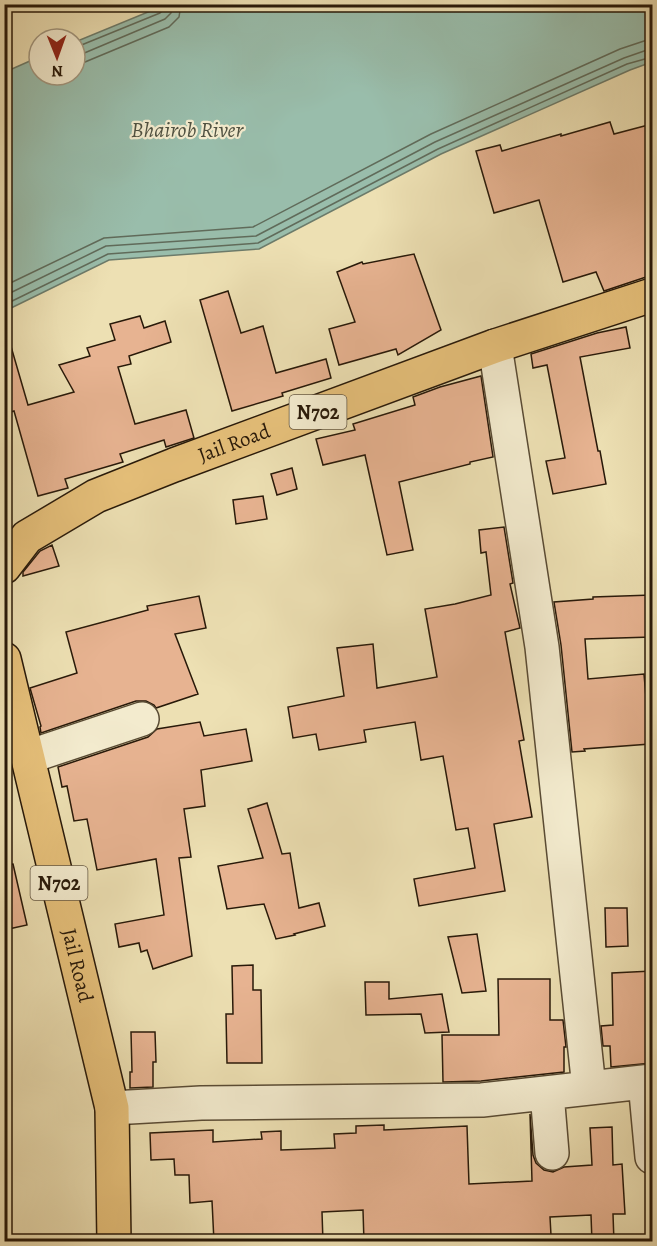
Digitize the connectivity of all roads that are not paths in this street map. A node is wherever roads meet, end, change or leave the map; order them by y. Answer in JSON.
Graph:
{"nodes":[{"id":1,"x":652,"y":295,"type":"edge"},
{"id":2,"x":495,"y":346,"type":"junction"},
{"id":3,"x":4,"y":567,"type":"edge"},
{"id":4,"x":4,"y":659,"type":"edge"},
{"id":5,"x":142,"y":719,"type":"dead end"},
{"id":6,"x":28,"y":757,"type":"junction"},
{"id":7,"x":649,"y":1082,"type":"edge"},
{"id":8,"x":589,"y":1088,"type":"junction"},
{"id":9,"x":547,"y":1093,"type":"junction"},
{"id":10,"x":112,"y":1108,"type":"junction"},
{"id":11,"x":552,"y":1153,"type":"dead end"},
{"id":12,"x":652,"y":1157,"type":"edge"},
{"id":13,"x":114,"y":1242,"type":"edge"}],
"edges":[{"from":1,"to":2,"type":"highway","name":"Jail Road","number":"N702"},
{"from":2,"to":3,"type":"highway","name":"Jail Road","number":"N702"},
{"from":2,"to":8,"type":"street"},
{"from":4,"to":6,"type":"highway","name":"Jail Road","number":"N702"},
{"from":5,"to":6,"type":"street"},
{"from":6,"to":10,"type":"highway","name":"Jail Road","number":"N702"},
{"from":7,"to":8,"type":"street"},
{"from":7,"to":12,"type":"street"},
{"from":8,"to":9,"type":"street"},
{"from":9,"to":10,"type":"street"},
{"from":9,"to":11,"type":"street"},
{"from":10,"to":13,"type":"highway","name":"Jail Road","number":"N702"}]}
